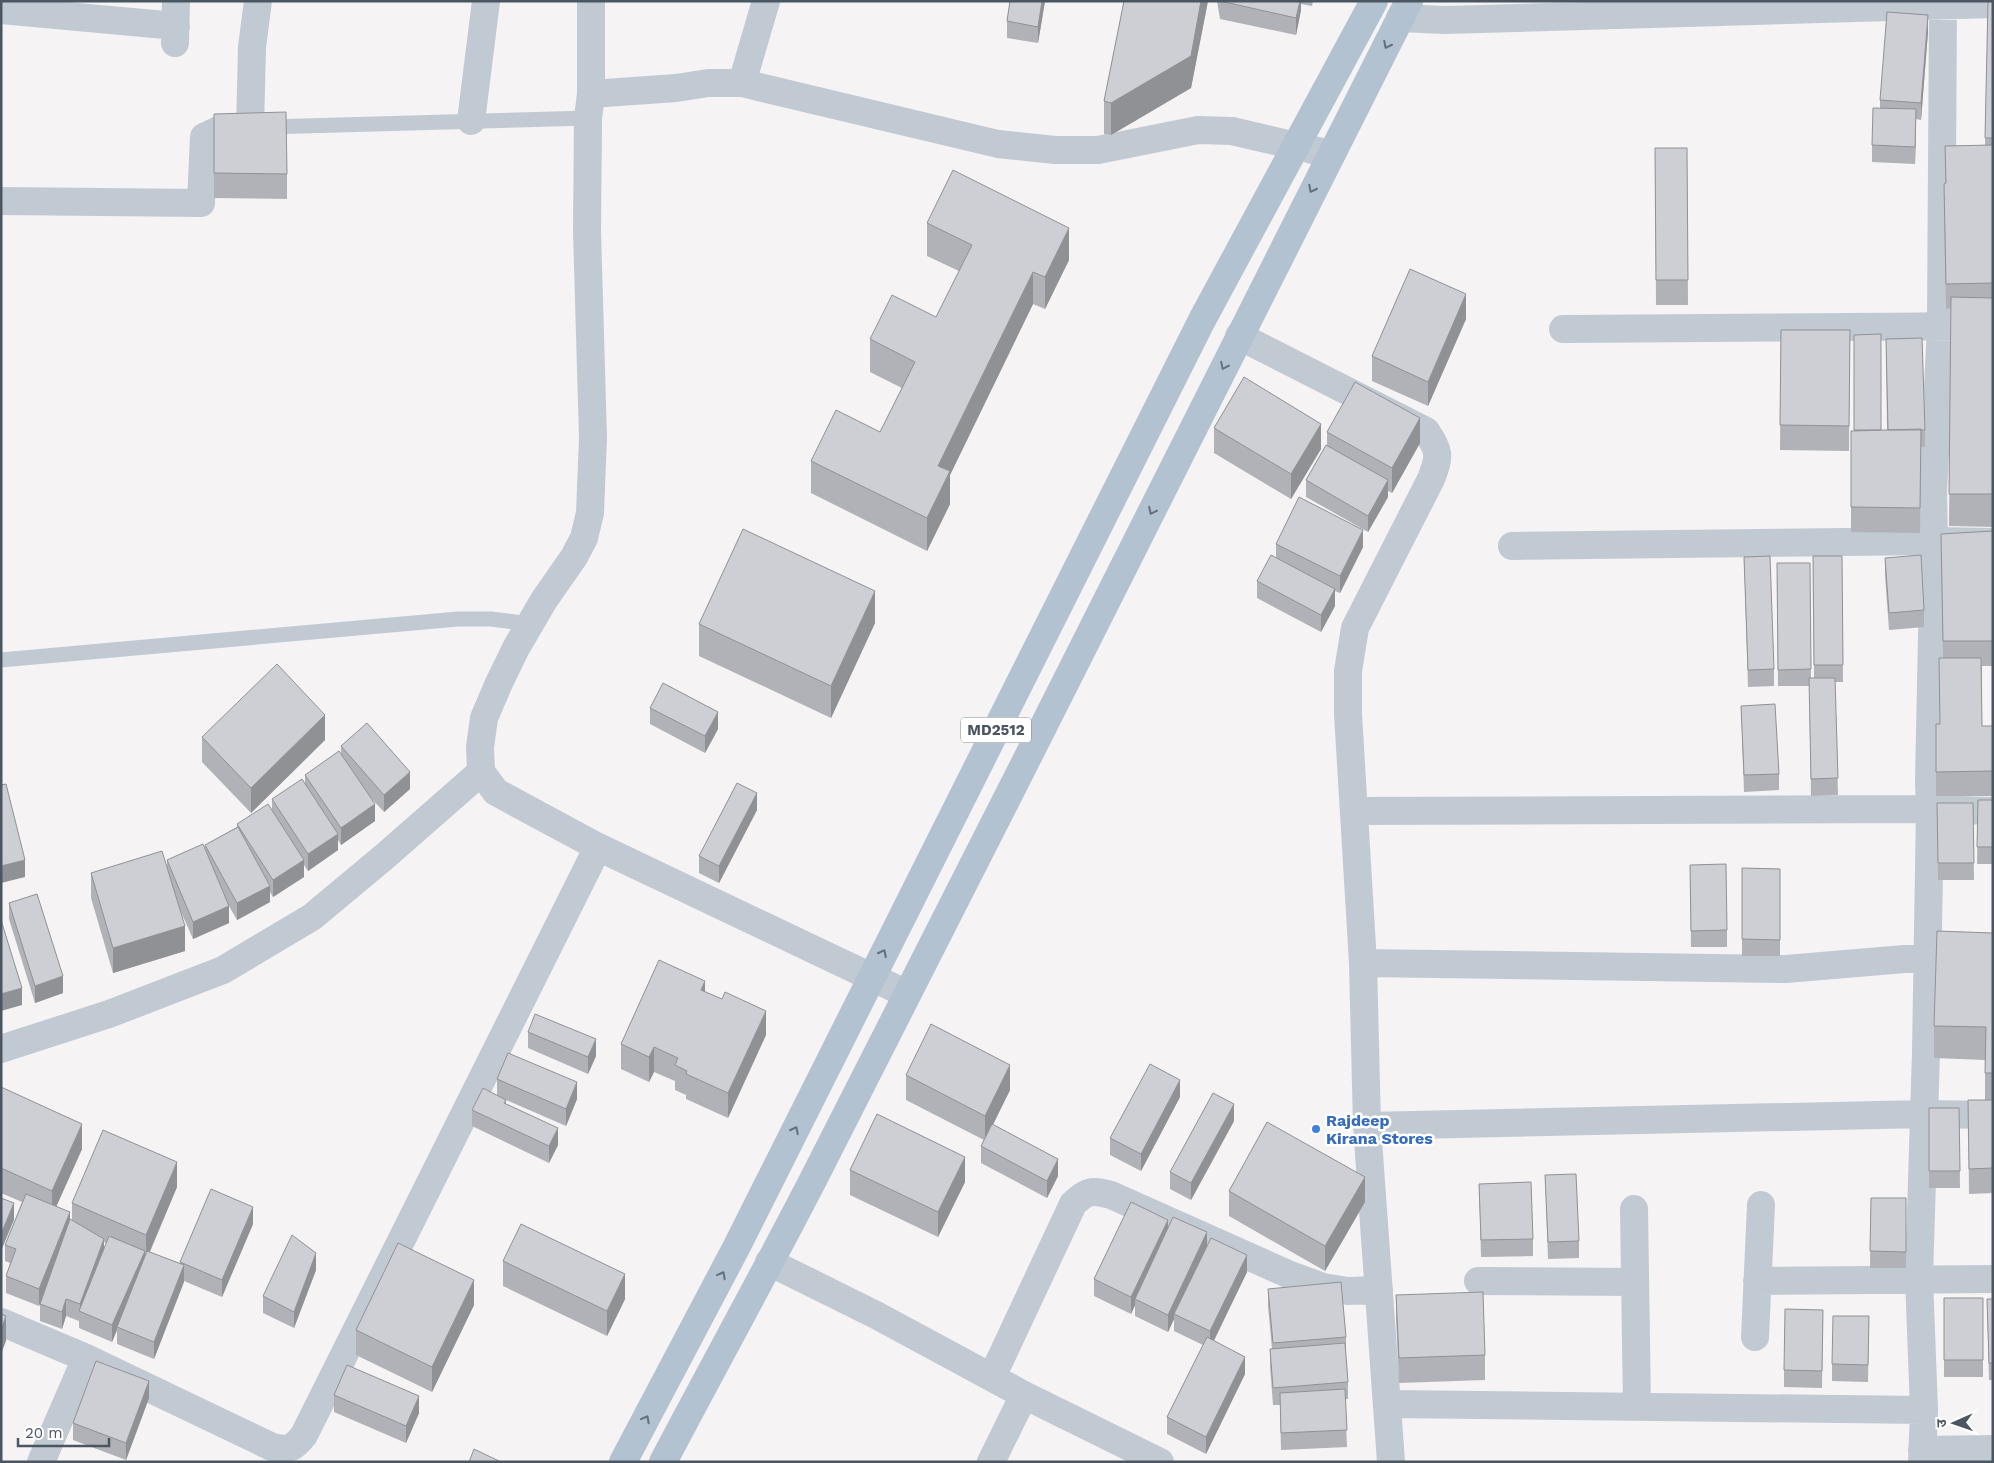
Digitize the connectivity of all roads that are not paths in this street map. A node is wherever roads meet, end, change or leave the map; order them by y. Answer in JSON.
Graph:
{"nodes":[{"id":1,"x":258,"y":1,"type":"edge"},
{"id":2,"x":486,"y":1,"type":"edge"},
{"id":3,"x":590,"y":1,"type":"edge"},
{"id":4,"x":766,"y":1,"type":"edge"},
{"id":5,"x":1374,"y":1,"type":"edge"},
{"id":6,"x":1993,"y":4,"type":"edge"},
{"id":7,"x":1824,"y":5,"type":"edge"},
{"id":8,"x":1943,"y":5,"type":"junction"},
{"id":9,"x":1,"y":10,"type":"edge"},
{"id":10,"x":1405,"y":10,"type":"edge"},
{"id":11,"x":176,"y":24,"type":"edge"},
{"id":12,"x":742,"y":83,"type":"junction"},
{"id":13,"x":589,"y":106,"type":"junction"},
{"id":14,"x":471,"y":121,"type":"junction"},
{"id":15,"x":221,"y":128,"type":"joint"},
{"id":16,"x":250,"y":128,"type":"junction"},
{"id":17,"x":1296,"y":146,"type":"junction"},
{"id":18,"x":1330,"y":154,"type":"junction"},
{"id":19,"x":1,"y":201,"type":"edge"},
{"id":20,"x":1941,"y":326,"type":"junction"},
{"id":21,"x":1993,"y":326,"type":"edge"},
{"id":22,"x":1563,"y":329,"type":"dead end"},
{"id":23,"x":1238,"y":336,"type":"junction"},
{"id":24,"x":1934,"y":541,"type":"junction"},
{"id":25,"x":1993,"y":542,"type":"edge"},
{"id":26,"x":1512,"y":546,"type":"dead end"},
{"id":27,"x":530,"y":624,"type":"junction"},
{"id":28,"x":1,"y":660,"type":"edge"},
{"id":29,"x":481,"y":772,"type":"junction"},
{"id":30,"x":1930,"y":809,"type":"junction"},
{"id":31,"x":1355,"y":811,"type":"junction"},
{"id":32,"x":1993,"y":811,"type":"edge"},
{"id":33,"x":598,"y":847,"type":"junction"},
{"id":34,"x":1928,"y":957,"type":"junction"},
{"id":35,"x":1993,"y":958,"type":"edge"},
{"id":36,"x":1363,"y":963,"type":"junction"},
{"id":37,"x":871,"y":978,"type":"junction"},
{"id":38,"x":907,"y":994,"type":"junction"},
{"id":39,"x":1,"y":1049,"type":"edge"},
{"id":40,"x":1924,"y":1114,"type":"junction"},
{"id":41,"x":1993,"y":1115,"type":"edge"},
{"id":42,"x":1367,"y":1126,"type":"junction"},
{"id":43,"x":1761,"y":1205,"type":"dead end"},
{"id":44,"x":1634,"y":1209,"type":"dead end"},
{"id":45,"x":769,"y":1262,"type":"junction"},
{"id":46,"x":1919,"y":1278,"type":"junction"},
{"id":47,"x":1993,"y":1279,"type":"edge"},
{"id":48,"x":1478,"y":1281,"type":"dead end"},
{"id":49,"x":1757,"y":1281,"type":"junction"},
{"id":50,"x":1635,"y":1282,"type":"junction"},
{"id":51,"x":1379,"y":1290,"type":"junction"},
{"id":52,"x":1,"y":1322,"type":"edge"},
{"id":53,"x":1755,"y":1337,"type":"dead end"},
{"id":54,"x":86,"y":1358,"type":"junction"},
{"id":55,"x":992,"y":1377,"type":"junction"},
{"id":56,"x":1024,"y":1395,"type":"junction"},
{"id":57,"x":1387,"y":1404,"type":"junction"},
{"id":58,"x":1637,"y":1407,"type":"junction"},
{"id":59,"x":1924,"y":1410,"type":"junction"},
{"id":60,"x":1993,"y":1449,"type":"edge"},
{"id":61,"x":1922,"y":1456,"type":"edge"},
{"id":62,"x":41,"y":1462,"type":"edge"},
{"id":63,"x":623,"y":1462,"type":"edge"},
{"id":64,"x":663,"y":1462,"type":"edge"},
{"id":65,"x":991,"y":1462,"type":"edge"},
{"id":66,"x":1160,"y":1462,"type":"edge"},
{"id":67,"x":1391,"y":1462,"type":"edge"}],
"edges":[{"from":1,"to":16,"type":"street"},
{"from":2,"to":14,"type":"street"},
{"from":3,"to":13,"type":"street"},
{"from":4,"to":12,"type":"street"},
{"from":5,"to":17,"type":"main road","number":"MD2512"},
{"from":6,"to":8,"type":"street"},
{"from":7,"to":8,"type":"street"},
{"from":7,"to":10,"type":"street"},
{"from":8,"to":20,"type":"street"},
{"from":9,"to":11,"type":"street"},
{"from":10,"to":18,"type":"main road","number":"MD2512","one_way":true},
{"from":12,"to":13,"type":"street"},
{"from":12,"to":17,"type":"street"},
{"from":13,"to":14,"type":"lane"},
{"from":13,"to":27,"type":"street"},
{"from":14,"to":16,"type":"lane"},
{"from":15,"to":16,"type":"lane"},
{"from":15,"to":19,"type":"street"},
{"from":17,"to":18,"type":"street"},
{"from":37,"to":17,"type":"main road","number":"MD2512","one_way":true},
{"from":18,"to":23,"type":"main road","number":"MD2512","one_way":true},
{"from":20,"to":21,"type":"street"},
{"from":20,"to":22,"type":"street"},
{"from":20,"to":24,"type":"street"},
{"from":23,"to":31,"type":"street"},
{"from":23,"to":38,"type":"main road","number":"MD2512","one_way":true},
{"from":24,"to":25,"type":"street"},
{"from":24,"to":26,"type":"street"},
{"from":24,"to":30,"type":"street"},
{"from":27,"to":28,"type":"lane"},
{"from":27,"to":29,"type":"street"},
{"from":29,"to":33,"type":"street"},
{"from":29,"to":39,"type":"street"},
{"from":30,"to":31,"type":"street"},
{"from":30,"to":32,"type":"street"},
{"from":30,"to":34,"type":"street"},
{"from":31,"to":36,"type":"street"},
{"from":33,"to":37,"type":"street"},
{"from":33,"to":54,"type":"street"},
{"from":34,"to":35,"type":"street"},
{"from":34,"to":36,"type":"street"},
{"from":34,"to":40,"type":"street"},
{"from":36,"to":42,"type":"street"},
{"from":37,"to":38,"type":"street"},
{"from":63,"to":37,"type":"main road","number":"MD2512","one_way":true},
{"from":38,"to":45,"type":"main road","number":"MD2512"},
{"from":40,"to":41,"type":"street"},
{"from":40,"to":42,"type":"street"},
{"from":40,"to":46,"type":"street"},
{"from":42,"to":51,"type":"street"},
{"from":43,"to":49,"type":"street"},
{"from":44,"to":50,"type":"street"},
{"from":45,"to":55,"type":"street"},
{"from":45,"to":64,"type":"main road","number":"MD2512"},
{"from":46,"to":47,"type":"street"},
{"from":46,"to":49,"type":"street"},
{"from":46,"to":59,"type":"street"},
{"from":48,"to":50,"type":"street"},
{"from":49,"to":53,"type":"street"},
{"from":50,"to":58,"type":"street"},
{"from":51,"to":55,"type":"street"},
{"from":51,"to":57,"type":"street"},
{"from":52,"to":54,"type":"street"},
{"from":54,"to":62,"type":"street"},
{"from":55,"to":56,"type":"street"},
{"from":56,"to":65,"type":"street"},
{"from":56,"to":66,"type":"street"},
{"from":57,"to":58,"type":"street"},
{"from":57,"to":67,"type":"street"},
{"from":58,"to":59,"type":"street"},
{"from":59,"to":61,"type":"street"},
{"from":60,"to":61,"type":"street"}]}
